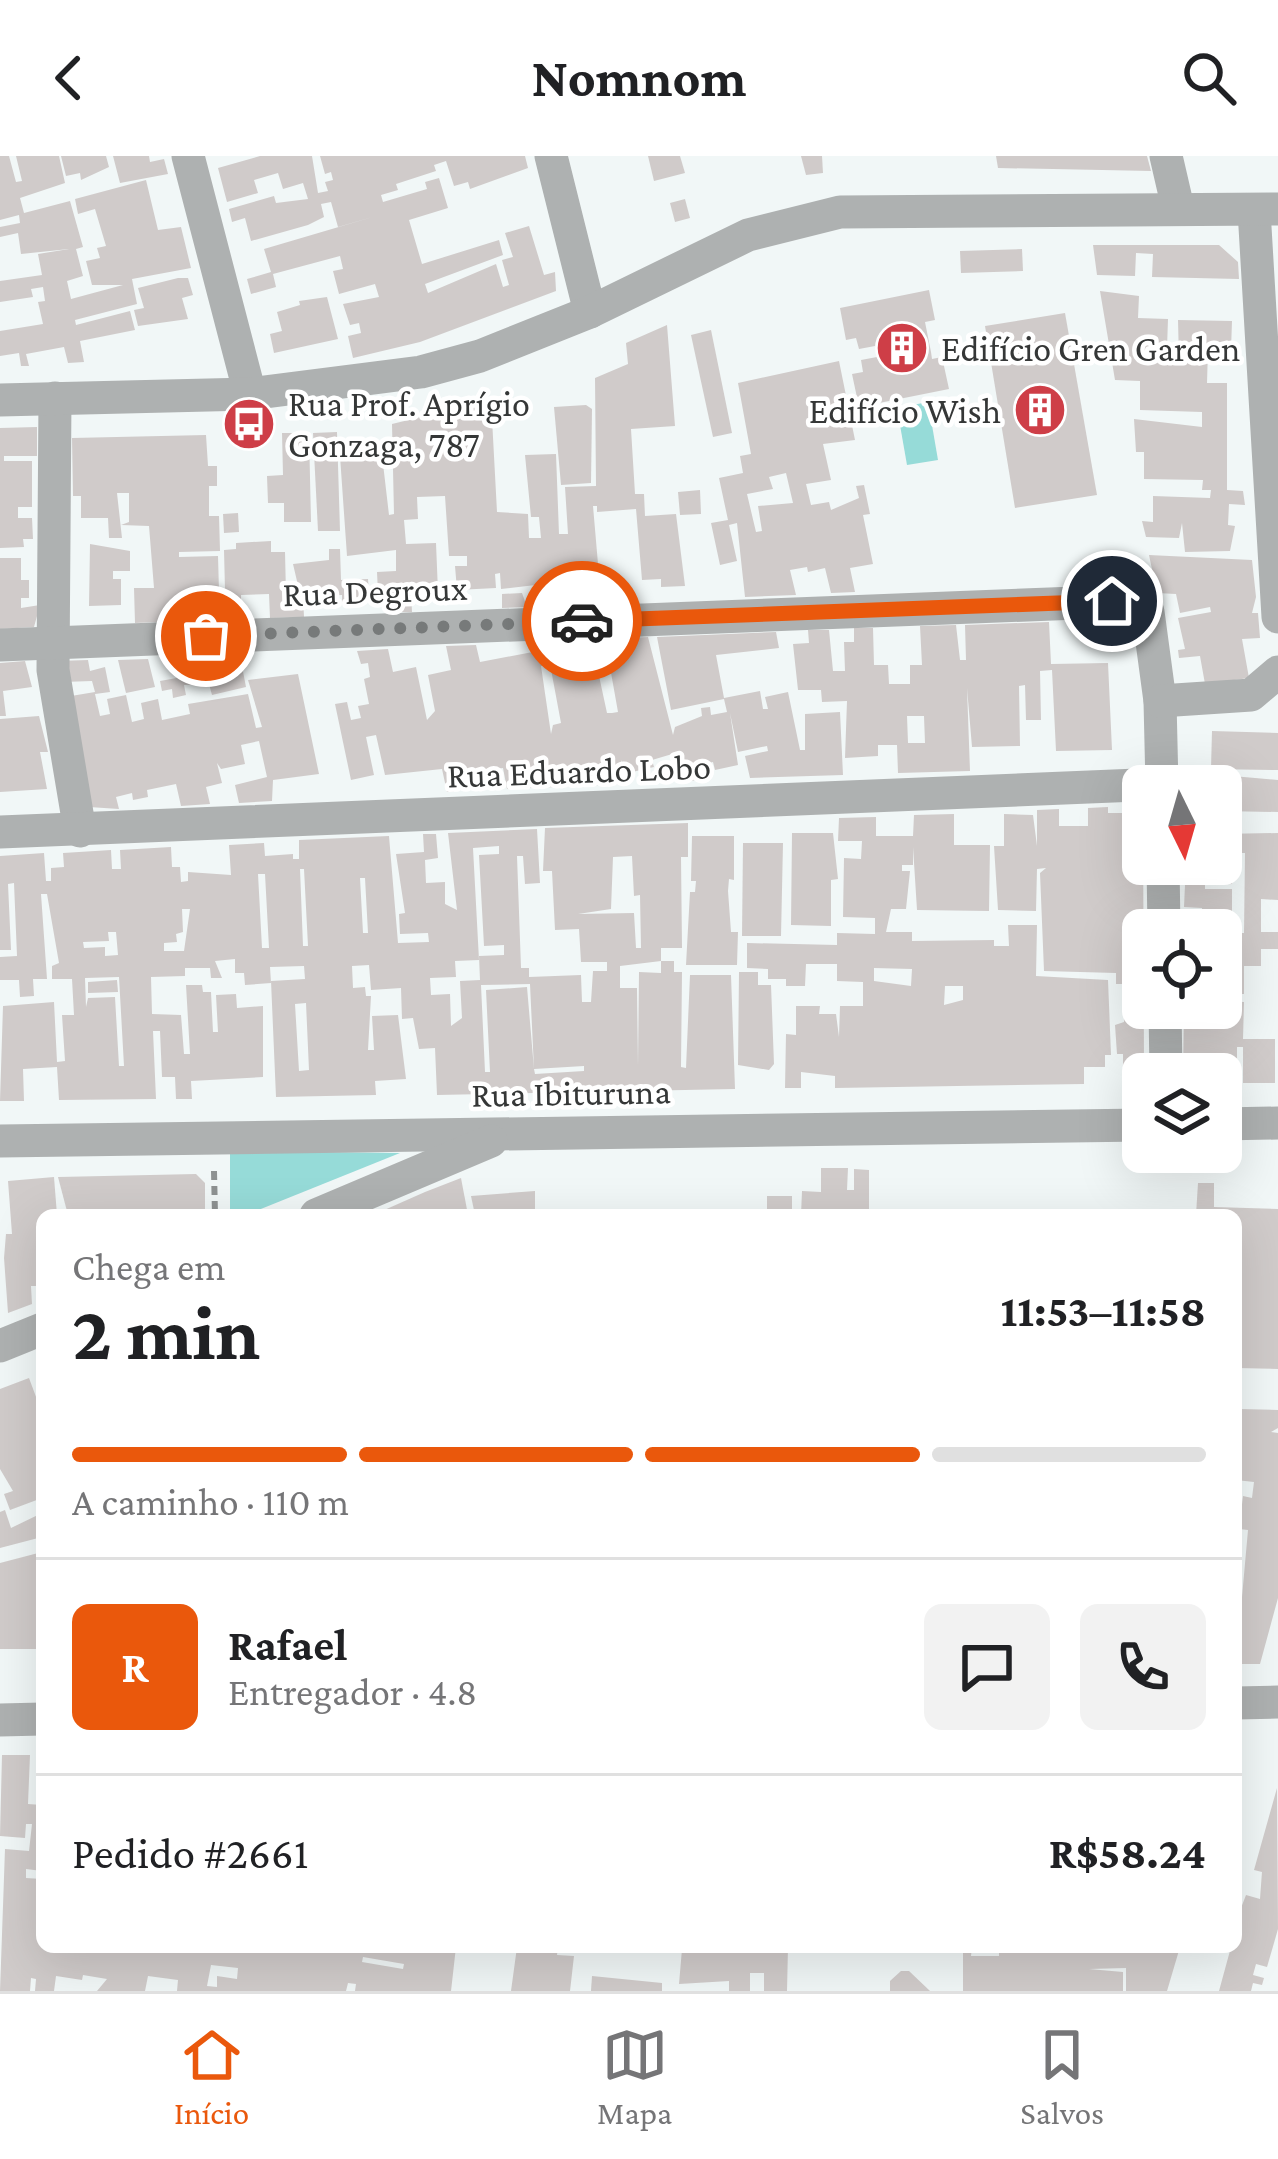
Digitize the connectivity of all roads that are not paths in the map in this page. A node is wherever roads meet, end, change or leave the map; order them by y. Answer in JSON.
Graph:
{"nodes":[{"id":1,"x":188,"y":156,"type":"edge"},
{"id":2,"x":551,"y":156,"type":"edge"},
{"id":3,"x":1166,"y":156,"type":"edge"},
{"id":4,"x":1178,"y":208,"type":"junction"},
{"id":5,"x":1266,"y":209,"type":"edge"},
{"id":6,"x":590,"y":312,"type":"junction"},
{"id":7,"x":250,"y":394,"type":"junction"},
{"id":8,"x":55,"y":398,"type":"junction"},
{"id":9,"x":0,"y":400,"type":"edge"},
{"id":10,"x":1278,"y":617,"type":"edge"},
{"id":11,"x":54,"y":641,"type":"junction"},
{"id":12,"x":0,"y":645,"type":"edge"},
{"id":13,"x":1278,"y":672,"type":"edge"},
{"id":14,"x":1160,"y":701,"type":"junction"},
{"id":15,"x":1162,"y":765,"type":"edge"},
{"id":16,"x":1122,"y":787,"type":"edge"},
{"id":17,"x":80,"y":831,"type":"junction"},
{"id":18,"x":0,"y":832,"type":"edge"},
{"id":19,"x":1278,"y":1123,"type":"edge"},
{"id":20,"x":1242,"y":1124,"type":"edge"},
{"id":21,"x":1122,"y":1125,"type":"edge"},
{"id":22,"x":515,"y":1131,"type":"junction"},
{"id":23,"x":0,"y":1141,"type":"edge"},
{"id":24,"x":330,"y":1209,"type":"edge"},
{"id":25,"x":36,"y":1331,"type":"edge"},
{"id":26,"x":0,"y":1346,"type":"edge"},
{"id":27,"x":1278,"y":1702,"type":"edge"},
{"id":28,"x":1242,"y":1703,"type":"edge"},
{"id":29,"x":36,"y":1719,"type":"edge"},
{"id":30,"x":0,"y":1720,"type":"edge"}],
"edges":[{"from":1,"to":7,"type":"street"},
{"from":2,"to":6,"type":"street"},
{"from":3,"to":4,"type":"street"},
{"from":4,"to":5,"type":"street"},
{"from":4,"to":6,"type":"street"},
{"from":5,"to":10,"type":"street"},
{"from":6,"to":7,"type":"street"},
{"from":7,"to":8,"type":"street"},
{"from":8,"to":9,"type":"street"},
{"from":8,"to":11,"type":"street"},
{"from":11,"to":12,"type":"street","name":"Rua Degroux"},
{"from":11,"to":14,"type":"street","name":"Rua Degroux"},
{"from":11,"to":17,"type":"street"},
{"from":13,"to":14,"type":"street"},
{"from":14,"to":15,"type":"street"},
{"from":16,"to":17,"type":"street","name":"Rua Eduardo Lobo"},
{"from":17,"to":18,"type":"street","name":"Rua Eduardo Lobo"},
{"from":19,"to":20,"type":"street"},
{"from":21,"to":22,"type":"street","name":"Rua Ibituruna"},
{"from":22,"to":23,"type":"street","name":"Rua Ibituruna"},
{"from":22,"to":24,"type":"street"},
{"from":25,"to":26,"type":"street"},
{"from":27,"to":28,"type":"street"},
{"from":29,"to":30,"type":"street"}]}
